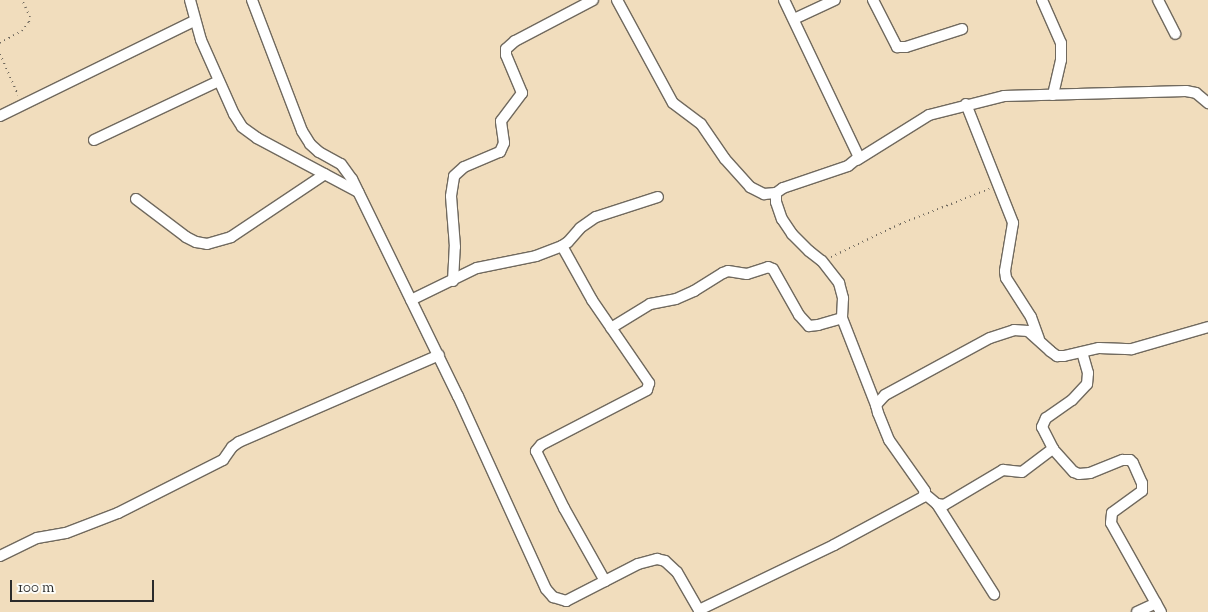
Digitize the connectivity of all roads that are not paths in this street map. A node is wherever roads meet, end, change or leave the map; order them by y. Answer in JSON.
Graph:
{"nodes":[{"id":1,"x":190,"y":0,"type":"edge"},
{"id":2,"x":252,"y":0,"type":"edge"},
{"id":3,"x":593,"y":0,"type":"edge"},
{"id":4,"x":616,"y":0,"type":"edge"},
{"id":5,"x":784,"y":0,"type":"edge"},
{"id":6,"x":835,"y":0,"type":"edge"},
{"id":7,"x":873,"y":0,"type":"edge"},
{"id":8,"x":1042,"y":0,"type":"edge"},
{"id":9,"x":1158,"y":0,"type":"edge"},
{"id":10,"x":794,"y":19,"type":"junction"},
{"id":11,"x":194,"y":21,"type":"junction"},
{"id":12,"x":962,"y":29,"type":"dead end"},
{"id":13,"x":1175,"y":34,"type":"dead end"},
{"id":14,"x":219,"y":81,"type":"junction"},
{"id":15,"x":1053,"y":95,"type":"junction"},
{"id":16,"x":1208,"y":103,"type":"edge"},
{"id":17,"x":966,"y":104,"type":"junction"},
{"id":18,"x":0,"y":116,"type":"edge"},
{"id":19,"x":94,"y":140,"type":"dead end"},
{"id":20,"x":857,"y":160,"type":"junction"},
{"id":21,"x":325,"y":174,"type":"junction"},
{"id":22,"x":358,"y":192,"type":"junction"},
{"id":23,"x":776,"y":193,"type":"junction"},
{"id":24,"x":658,"y":197,"type":"dead end"},
{"id":25,"x":136,"y":199,"type":"dead end"},
{"id":26,"x":562,"y":246,"type":"junction"},
{"id":27,"x":454,"y":281,"type":"junction"},
{"id":28,"x":411,"y":300,"type":"junction"},
{"id":29,"x":842,"y":318,"type":"junction"},
{"id":30,"x":1208,"y":326,"type":"edge"},
{"id":31,"x":611,"y":328,"type":"junction"},
{"id":32,"x":1040,"y":341,"type":"junction"},
{"id":33,"x":1082,"y":352,"type":"junction"},
{"id":34,"x":439,"y":355,"type":"junction"},
{"id":35,"x":876,"y":405,"type":"junction"},
{"id":36,"x":1053,"y":449,"type":"junction"},
{"id":37,"x":924,"y":494,"type":"junction"},
{"id":38,"x":936,"y":504,"type":"junction"},
{"id":39,"x":0,"y":556,"type":"edge"},
{"id":40,"x":605,"y":581,"type":"junction"},
{"id":41,"x":994,"y":594,"type":"dead end"},
{"id":42,"x":1159,"y":608,"type":"edge"},
{"id":43,"x":700,"y":611,"type":"edge"},
{"id":44,"x":1137,"y":612,"type":"edge"}],
"edges":[{"from":1,"to":11,"type":"street"},
{"from":2,"to":22,"type":"street"},
{"from":3,"to":27,"type":"street"},
{"from":4,"to":23,"type":"street"},
{"from":5,"to":10,"type":"street"},
{"from":6,"to":10,"type":"street"},
{"from":7,"to":12,"type":"street"},
{"from":8,"to":15,"type":"street"},
{"from":9,"to":13,"type":"street"},
{"from":10,"to":20,"type":"street"},
{"from":11,"to":14,"type":"street"},
{"from":11,"to":18,"type":"street"},
{"from":14,"to":19,"type":"street"},
{"from":14,"to":21,"type":"street"},
{"from":15,"to":16,"type":"street"},
{"from":15,"to":17,"type":"street"},
{"from":17,"to":20,"type":"street"},
{"from":17,"to":32,"type":"street"},
{"from":20,"to":23,"type":"street"},
{"from":21,"to":22,"type":"street"},
{"from":21,"to":25,"type":"street"},
{"from":22,"to":28,"type":"street"},
{"from":23,"to":29,"type":"street"},
{"from":24,"to":26,"type":"street"},
{"from":26,"to":27,"type":"street"},
{"from":26,"to":31,"type":"street"},
{"from":27,"to":28,"type":"street"},
{"from":28,"to":34,"type":"street"},
{"from":29,"to":31,"type":"street"},
{"from":29,"to":35,"type":"street"},
{"from":30,"to":33,"type":"street"},
{"from":31,"to":40,"type":"street"},
{"from":32,"to":33,"type":"street"},
{"from":32,"to":35,"type":"street"},
{"from":33,"to":36,"type":"street"},
{"from":34,"to":39,"type":"street"},
{"from":34,"to":40,"type":"street"},
{"from":35,"to":37,"type":"street"},
{"from":36,"to":38,"type":"street"},
{"from":36,"to":42,"type":"street"},
{"from":37,"to":38,"type":"street"},
{"from":37,"to":43,"type":"street"},
{"from":38,"to":41,"type":"street"},
{"from":40,"to":43,"type":"street"},
{"from":42,"to":44,"type":"street"}]}
